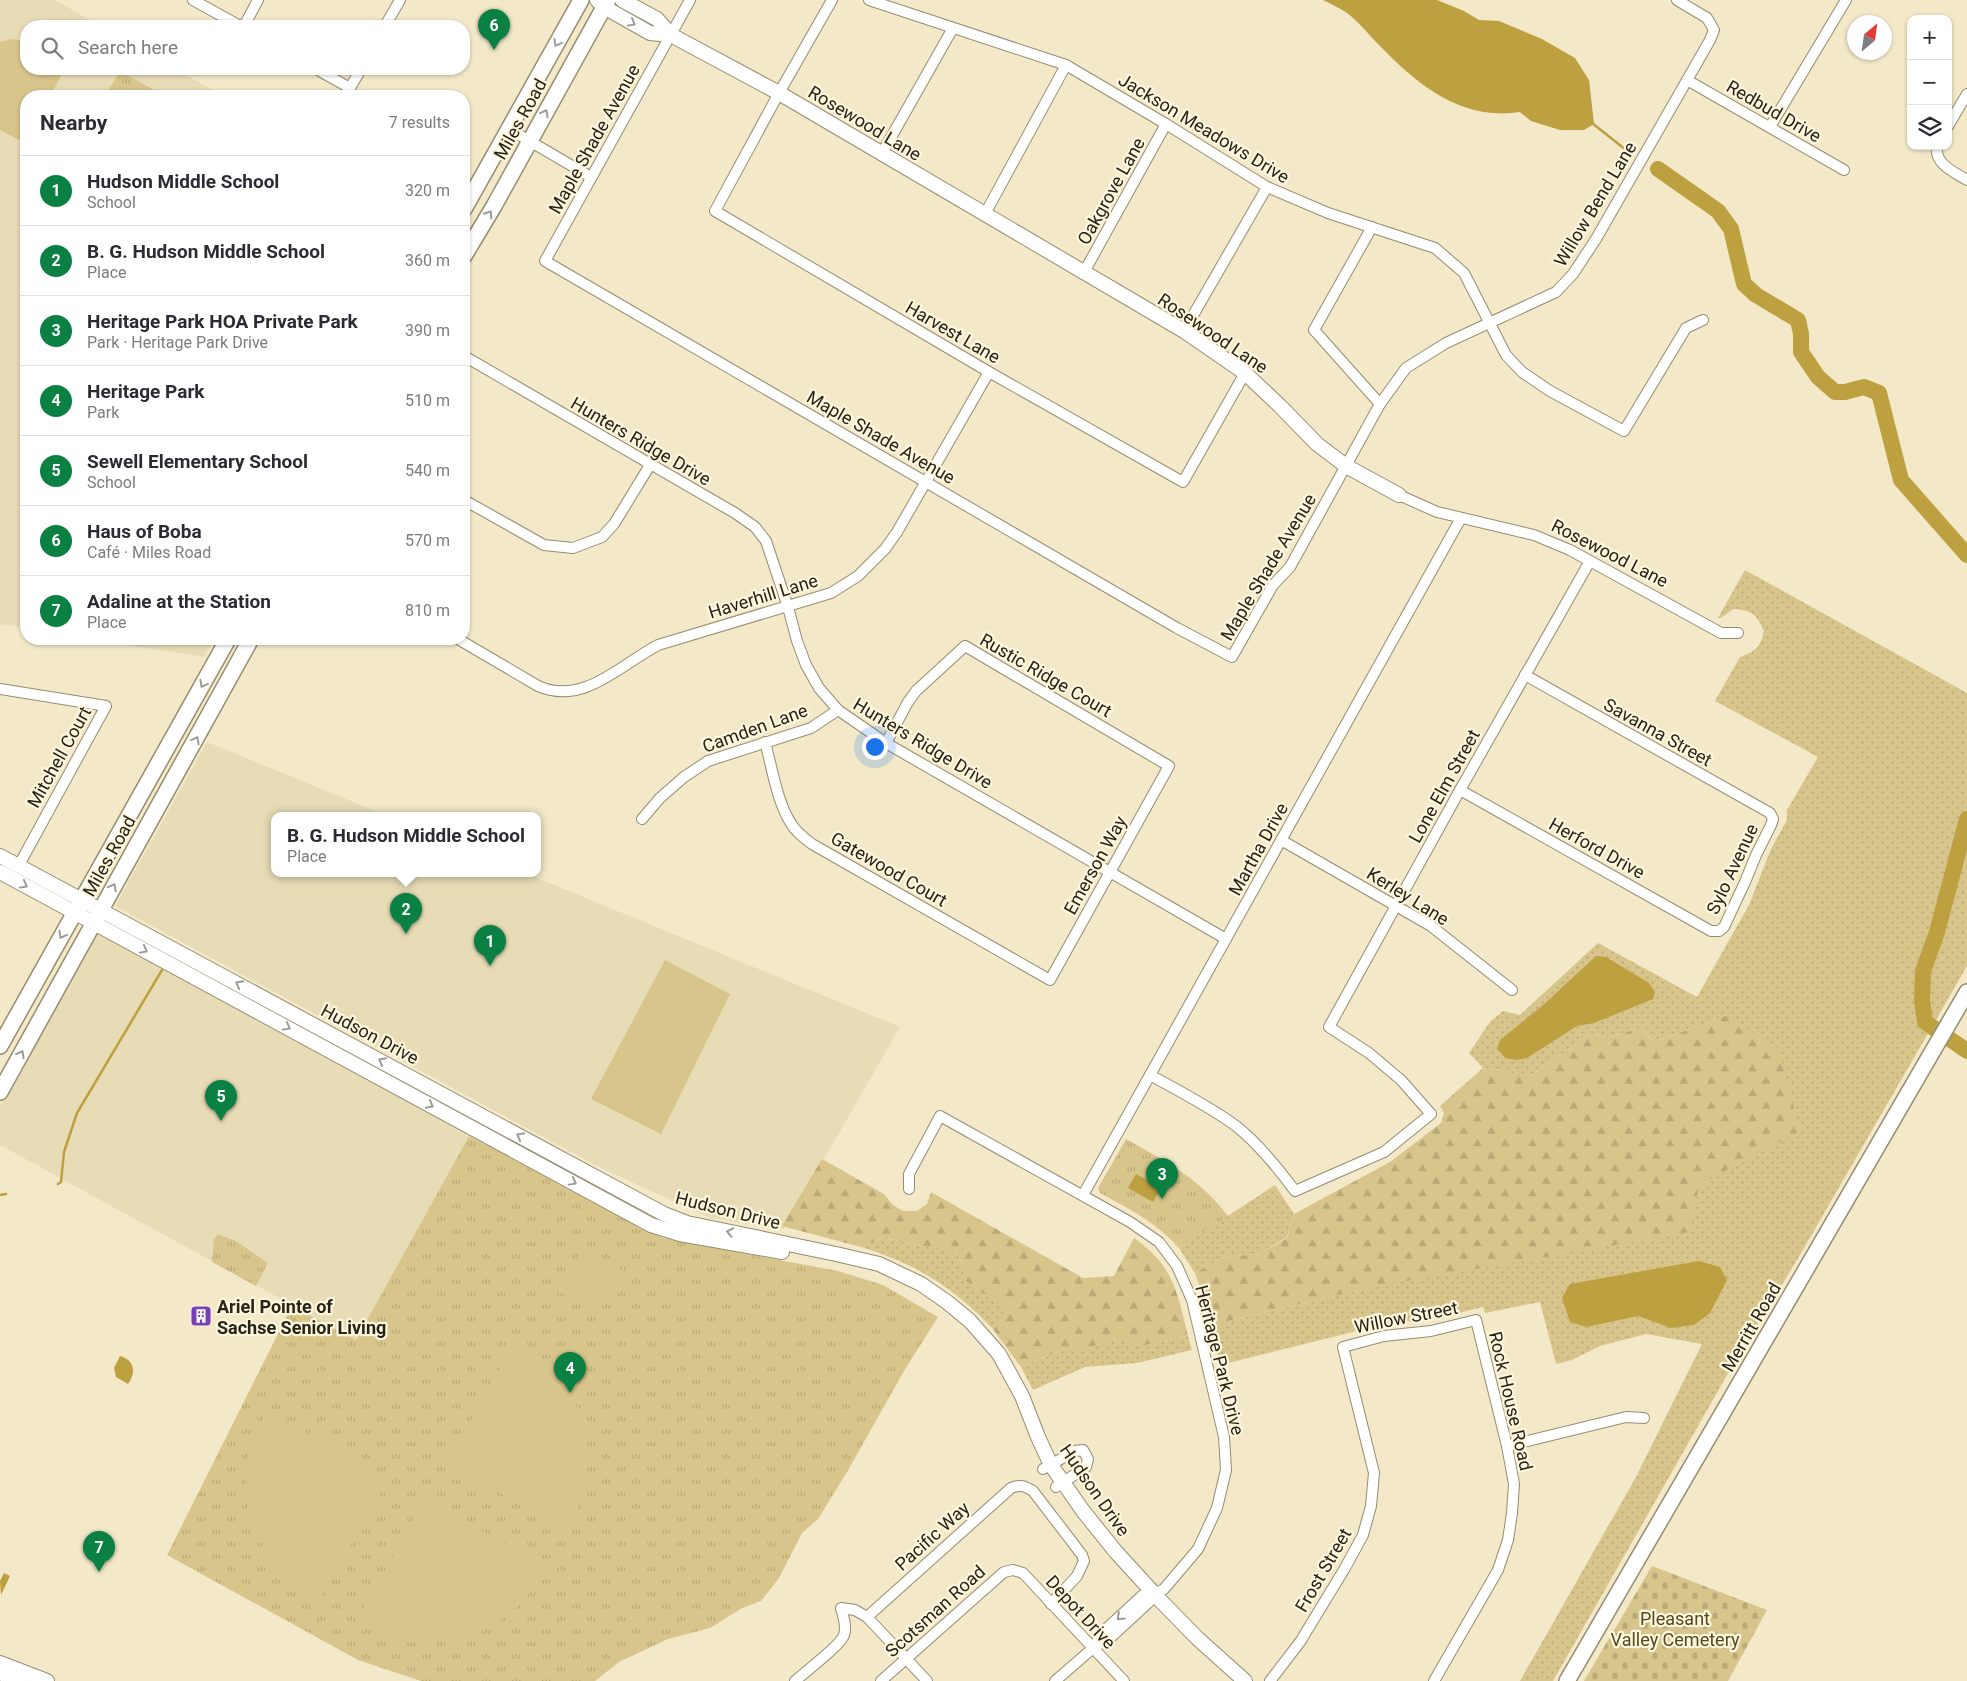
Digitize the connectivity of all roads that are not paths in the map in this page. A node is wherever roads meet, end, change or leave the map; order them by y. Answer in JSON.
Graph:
{"nodes":[{"id":1,"x":192,"y":0,"type":"edge"},
{"id":2,"x":258,"y":0,"type":"edge"},
{"id":3,"x":400,"y":0,"type":"edge"},
{"id":4,"x":581,"y":0,"type":"edge"},
{"id":5,"x":622,"y":0,"type":"edge"},
{"id":6,"x":690,"y":0,"type":"edge"},
{"id":7,"x":832,"y":0,"type":"edge"},
{"id":8,"x":868,"y":0,"type":"edge"},
{"id":9,"x":1677,"y":0,"type":"edge"},
{"id":10,"x":1846,"y":0,"type":"edge"},
{"id":11,"x":603,"y":2,"type":"edge"},
{"id":12,"x":230,"y":20,"type":"edge"},
{"id":13,"x":246,"y":20,"type":"edge"},
{"id":14,"x":388,"y":20,"type":"edge"},
{"id":15,"x":953,"y":28,"type":"junction"},
{"id":16,"x":671,"y":35,"type":"junction"},
{"id":17,"x":1066,"y":65,"type":"junction"},
{"id":18,"x":327,"y":75,"type":"edge"},
{"id":19,"x":358,"y":75,"type":"edge"},
{"id":20,"x":1687,"y":80,"type":"junction"},
{"id":21,"x":779,"y":93,"type":"junction"},
{"id":22,"x":1967,"y":94,"type":"edge"},
{"id":23,"x":1952,"y":119,"type":"edge"},
{"id":24,"x":1166,"y":124,"type":"junction"},
{"id":25,"x":1770,"y":128,"type":"junction"},
{"id":26,"x":509,"y":129,"type":"junction"},
{"id":27,"x":529,"y":142,"type":"junction"},
{"id":28,"x":1937,"y":150,"type":"edge"},
{"id":29,"x":881,"y":155,"type":"junction"},
{"id":30,"x":1844,"y":170,"type":"dead end"},
{"id":31,"x":591,"y":177,"type":"junction"},
{"id":32,"x":1967,"y":180,"type":"edge"},
{"id":33,"x":1267,"y":187,"type":"junction"},
{"id":34,"x":470,"y":198,"type":"edge"},
{"id":35,"x":985,"y":214,"type":"junction"},
{"id":36,"x":1372,"y":227,"type":"junction"},
{"id":37,"x":470,"y":246,"type":"edge"},
{"id":38,"x":1083,"y":274,"type":"junction"},
{"id":39,"x":1703,"y":320,"type":"dead end"},
{"id":40,"x":1490,"y":324,"type":"junction"},
{"id":41,"x":1184,"y":331,"type":"junction"},
{"id":42,"x":470,"y":360,"type":"edge"},
{"id":43,"x":989,"y":372,"type":"junction"},
{"id":44,"x":1245,"y":373,"type":"junction"},
{"id":45,"x":1380,"y":404,"type":"junction"},
{"id":46,"x":650,"y":465,"type":"junction"},
{"id":47,"x":1346,"y":466,"type":"junction"},
{"id":48,"x":926,"y":482,"type":"junction"},
{"id":49,"x":1399,"y":495,"type":"joint"},
{"id":50,"x":470,"y":503,"type":"edge"},
{"id":51,"x":1461,"y":518,"type":"junction"},
{"id":52,"x":1590,"y":561,"type":"junction"},
{"id":53,"x":788,"y":607,"type":"junction"},
{"id":54,"x":1738,"y":633,"type":"dead end"},
{"id":55,"x":225,"y":645,"type":"edge"},
{"id":56,"x":248,"y":645,"type":"edge"},
{"id":57,"x":468,"y":645,"type":"edge"},
{"id":58,"x":1525,"y":675,"type":"junction"},
{"id":59,"x":0,"y":689,"type":"edge"},
{"id":60,"x":838,"y":710,"type":"junction"},
{"id":61,"x":765,"y":742,"type":"junction"},
{"id":62,"x":886,"y":743,"type":"junction"},
{"id":63,"x":167,"y":749,"type":"junction"},
{"id":64,"x":185,"y":760,"type":"junction"},
{"id":65,"x":1169,"y":766,"type":"joint"},
{"id":66,"x":1460,"y":790,"type":"junction"},
{"id":67,"x":642,"y":819,"type":"dead end"},
{"id":68,"x":1773,"y":819,"type":"joint"},
{"id":69,"x":1281,"y":840,"type":"junction"},
{"id":70,"x":0,"y":856,"type":"edge"},
{"id":71,"x":19,"y":865,"type":"junction"},
{"id":72,"x":0,"y":872,"type":"edge"},
{"id":73,"x":1110,"y":873,"type":"junction"},
{"id":74,"x":1396,"y":905,"type":"junction"},
{"id":75,"x":78,"y":906,"type":"junction"},
{"id":76,"x":97,"y":916,"type":"junction"},
{"id":77,"x":1719,"y":932,"type":"joint"},
{"id":78,"x":1226,"y":939,"type":"junction"},
{"id":79,"x":1050,"y":980,"type":"joint"},
{"id":80,"x":1512,"y":990,"type":"dead end"},
{"id":81,"x":1967,"y":992,"type":"edge"},
{"id":82,"x":0,"y":1046,"type":"edge"},
{"id":83,"x":1150,"y":1075,"type":"junction"},
{"id":84,"x":0,"y":1092,"type":"edge"},
{"id":85,"x":909,"y":1190,"type":"dead end"},
{"id":86,"x":1083,"y":1195,"type":"junction"},
{"id":87,"x":1476,"y":1320,"type":"joint"},
{"id":88,"x":1343,"y":1347,"type":"joint"},
{"id":89,"x":1644,"y":1418,"type":"dead end"},
{"id":90,"x":1507,"y":1446,"type":"junction"},
{"id":91,"x":1047,"y":1467,"type":"junction"},
{"id":92,"x":1060,"y":1485,"type":"junction"},
{"id":93,"x":1013,"y":1570,"type":"joint"},
{"id":94,"x":1149,"y":1597,"type":"junction"},
{"id":95,"x":1051,"y":1604,"type":"junction"},
{"id":96,"x":867,"y":1617,"type":"junction"},
{"id":97,"x":1092,"y":1649,"type":"junction"},
{"id":98,"x":907,"y":1659,"type":"junction"},
{"id":99,"x":0,"y":1663,"type":"edge"},
{"id":100,"x":0,"y":1673,"type":"edge"},
{"id":101,"x":20,"y":1681,"type":"edge"},
{"id":102,"x":47,"y":1681,"type":"edge"},
{"id":103,"x":795,"y":1681,"type":"edge"},
{"id":104,"x":881,"y":1681,"type":"edge"},
{"id":105,"x":927,"y":1681,"type":"edge"},
{"id":106,"x":1055,"y":1681,"type":"edge"},
{"id":107,"x":1124,"y":1681,"type":"edge"},
{"id":108,"x":1232,"y":1681,"type":"edge"},
{"id":109,"x":1245,"y":1681,"type":"edge"},
{"id":110,"x":1270,"y":1681,"type":"edge"},
{"id":111,"x":1434,"y":1681,"type":"edge"},
{"id":112,"x":1567,"y":1681,"type":"edge"}],
"edges":[{"from":1,"to":12,"type":"street"},
{"from":2,"to":13,"type":"street"},
{"from":3,"to":14,"type":"street"},
{"from":4,"to":26,"type":"main road","name":"Miles Road","one_way":true},
{"from":5,"to":16,"type":"street","name":"Rosewood Lane"},
{"from":6,"to":16,"type":"street","name":"Maple Shade Avenue"},
{"from":7,"to":21,"type":"street"},
{"from":8,"to":15,"type":"street","name":"Jackson Meadows Drive"},
{"from":9,"to":20,"type":"street","name":"Willow Bend Lane"},
{"from":10,"to":25,"type":"street"},
{"from":11,"to":16,"type":"street","name":"Rosewood Lane","one_way":true},
{"from":27,"to":11,"type":"main road","name":"Miles Road","one_way":true},
{"from":15,"to":17,"type":"street","name":"Jackson Meadows Drive"},
{"from":15,"to":29,"type":"street"},
{"from":16,"to":21,"type":"street","name":"Rosewood Lane"},
{"from":16,"to":31,"type":"street","name":"Maple Shade Avenue"},
{"from":17,"to":24,"type":"street","name":"Jackson Meadows Drive"},
{"from":17,"to":35,"type":"street"},
{"from":18,"to":19,"type":"street"},
{"from":20,"to":25,"type":"street","name":"Redbud Drive"},
{"from":20,"to":40,"type":"street","name":"Willow Bend Lane"},
{"from":21,"to":29,"type":"street","name":"Rosewood Lane"},
{"from":21,"to":43,"type":"street","name":"Harvest Lane"},
{"from":22,"to":23,"type":"street"},
{"from":24,"to":33,"type":"street","name":"Jackson Meadows Drive"},
{"from":24,"to":38,"type":"street","name":"Oakgrove Lane"},
{"from":25,"to":30,"type":"street","name":"Redbud Drive"},
{"from":26,"to":27,"type":"street"},
{"from":26,"to":34,"type":"main road","name":"Miles Road"},
{"from":27,"to":31,"type":"street"},
{"from":37,"to":27,"type":"main road","name":"Miles Road","one_way":true},
{"from":28,"to":32,"type":"street"},
{"from":29,"to":35,"type":"street","name":"Rosewood Lane"},
{"from":31,"to":48,"type":"street","name":"Maple Shade Avenue"},
{"from":33,"to":36,"type":"street","name":"Jackson Meadows Drive"},
{"from":33,"to":41,"type":"street"},
{"from":35,"to":38,"type":"street","name":"Rosewood Lane"},
{"from":36,"to":40,"type":"street","name":"Jackson Meadows Drive"},
{"from":36,"to":45,"type":"street"},
{"from":38,"to":41,"type":"street","name":"Rosewood Lane"},
{"from":39,"to":40,"type":"street","name":"Jackson Meadows Drive"},
{"from":40,"to":45,"type":"street","name":"Willow Bend Lane"},
{"from":41,"to":44,"type":"street","name":"Rosewood Lane"},
{"from":42,"to":46,"type":"street","name":"Hunters Ridge Drive"},
{"from":43,"to":44,"type":"street","name":"Harvest Lane"},
{"from":43,"to":48,"type":"street","name":"Haverhill Lane"},
{"from":44,"to":47,"type":"street","name":"Rosewood Lane"},
{"from":45,"to":47,"type":"street","name":"Willow Bend Lane"},
{"from":46,"to":50,"type":"street"},
{"from":46,"to":53,"type":"street","name":"Hunters Ridge Drive"},
{"from":47,"to":48,"type":"street","name":"Maple Shade Avenue"},
{"from":47,"to":49,"type":"street","name":"Rosewood Lane"},
{"from":48,"to":53,"type":"street","name":"Haverhill Lane"},
{"from":49,"to":51,"type":"street","name":"Rosewood Lane"},
{"from":51,"to":52,"type":"street","name":"Rosewood Lane"},
{"from":51,"to":69,"type":"street","name":"Martha Drive"},
{"from":52,"to":54,"type":"street","name":"Rosewood Lane"},
{"from":52,"to":58,"type":"street","name":"Lone Elm Street"},
{"from":53,"to":57,"type":"street","name":"Haverhill Lane"},
{"from":53,"to":60,"type":"street","name":"Hunters Ridge Drive"},
{"from":55,"to":63,"type":"main road","name":"Miles Road","one_way":true},
{"from":64,"to":56,"type":"main road","name":"Miles Road","one_way":true},
{"from":58,"to":66,"type":"street","name":"Lone Elm Street"},
{"from":58,"to":68,"type":"street","name":"Savanna Street"},
{"from":59,"to":71,"type":"street","name":"Mitchell Court"},
{"from":60,"to":61,"type":"street","name":"Camden Lane"},
{"from":60,"to":62,"type":"street","name":"Hunters Ridge Drive"},
{"from":61,"to":67,"type":"street","name":"Camden Lane"},
{"from":61,"to":79,"type":"street","name":"Gatewood Court"},
{"from":62,"to":65,"type":"street","name":"Rustic Ridge Court"},
{"from":62,"to":73,"type":"street","name":"Hunters Ridge Drive"},
{"from":63,"to":64,"type":"main road"},
{"from":63,"to":75,"type":"main road","name":"Miles Road"},
{"from":76,"to":64,"type":"main road","name":"Miles Road","one_way":true},
{"from":65,"to":73,"type":"street","name":"Emerson Way"},
{"from":66,"to":74,"type":"street","name":"Lone Elm Street"},
{"from":66,"to":77,"type":"street","name":"Herford Drive"},
{"from":68,"to":77,"type":"street","name":"Sylo Avenue"},
{"from":69,"to":74,"type":"street","name":"Kerley Lane"},
{"from":69,"to":78,"type":"street","name":"Martha Drive"},
{"from":70,"to":71,"type":"street","name":"Hudson Drive"},
{"from":71,"to":75,"type":"street","name":"Hudson Drive"},
{"from":72,"to":75,"type":"street","name":"Hudson Drive","one_way":true},
{"from":73,"to":78,"type":"street","name":"Hunters Ridge Drive"},
{"from":73,"to":79,"type":"street","name":"Emerson Way"},
{"from":74,"to":80,"type":"street","name":"Kerley Lane"},
{"from":74,"to":83,"type":"street","name":"Lone Elm Street"},
{"from":75,"to":76,"type":"street","name":"Hudson Drive"},
{"from":75,"to":82,"type":"main road","name":"Miles Road","one_way":true},
{"from":84,"to":76,"type":"main road","name":"Miles Road","one_way":true},
{"from":76,"to":91,"type":"street","name":"Hudson Drive"},
{"from":78,"to":83,"type":"street","name":"Martha Drive"},
{"from":81,"to":112,"type":"main road","name":"Merritt Road"},
{"from":83,"to":86,"type":"street","name":"Martha Drive"},
{"from":85,"to":86,"type":"street","name":"Heritage Park Drive"},
{"from":86,"to":94,"type":"street","name":"Heritage Park Drive"},
{"from":87,"to":88,"type":"street","name":"Willow Street"},
{"from":87,"to":90,"type":"street","name":"Rock House Road"},
{"from":88,"to":110,"type":"street","name":"Frost Street"},
{"from":89,"to":90,"type":"street"},
{"from":90,"to":111,"type":"street","name":"Rock House Road"},
{"from":91,"to":92,"type":"street","name":"Hudson Drive"},
{"from":91,"to":92,"type":"street"},
{"from":92,"to":94,"type":"street","name":"Hudson Drive"},
{"from":93,"to":95,"type":"street","name":"Depot Drive"},
{"from":93,"to":98,"type":"street","name":"Scotsman Road"},
{"from":94,"to":97,"type":"street","name":"Heritage Park Drive"},
{"from":94,"to":108,"type":"street","name":"Hudson Drive"},
{"from":94,"to":109,"type":"street","name":"Hudson Drive"},
{"from":95,"to":96,"type":"street","name":"Pacific Way"},
{"from":95,"to":97,"type":"street","name":"Depot Drive"},
{"from":96,"to":98,"type":"street"},
{"from":96,"to":103,"type":"street"},
{"from":97,"to":106,"type":"street","name":"Heritage Park Drive"},
{"from":97,"to":107,"type":"street","name":"Depot Drive"},
{"from":98,"to":104,"type":"street","name":"Scotsman Road"},
{"from":98,"to":105,"type":"street"},
{"from":99,"to":102,"type":"street"},
{"from":100,"to":101,"type":"street"}]}
